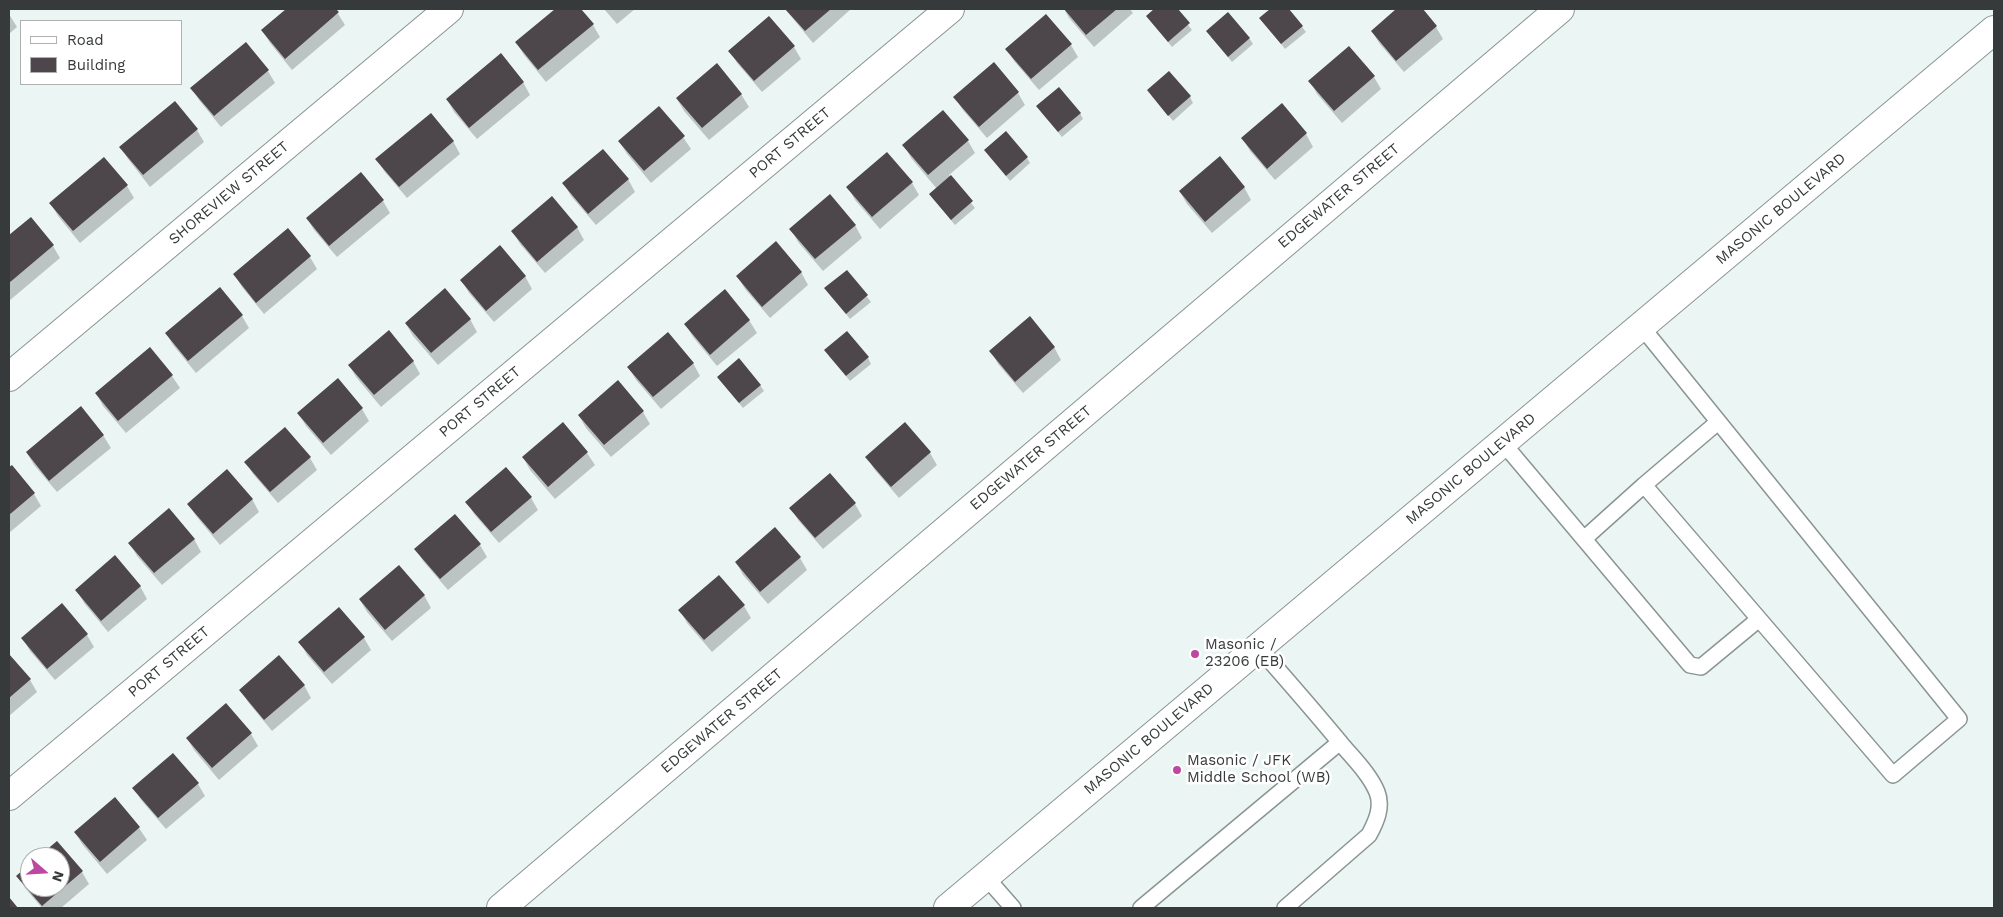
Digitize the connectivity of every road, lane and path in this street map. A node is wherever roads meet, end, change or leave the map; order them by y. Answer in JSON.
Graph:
{"nodes":[{"id":1,"x":449,"y":9,"type":"edge"},
{"id":2,"x":950,"y":9,"type":"edge"},
{"id":3,"x":1560,"y":9,"type":"edge"},
{"id":4,"x":1994,"y":30,"type":"edge"},
{"id":5,"x":1641,"y":326,"type":"junction"},
{"id":6,"x":9,"y":377,"type":"edge"},
{"id":7,"x":1718,"y":422,"type":"junction"},
{"id":8,"x":1503,"y":443,"type":"junction"},
{"id":9,"x":1644,"y":485,"type":"junction"},
{"id":10,"x":1585,"y":538,"type":"junction"},
{"id":11,"x":1759,"y":619,"type":"junction"},
{"id":12,"x":1258,"y":647,"type":"junction"},
{"id":13,"x":1340,"y":742,"type":"junction"},
{"id":14,"x":9,"y":796,"type":"edge"},
{"id":15,"x":986,"y":876,"type":"junction"},
{"id":16,"x":501,"y":908,"type":"edge"},
{"id":17,"x":948,"y":908,"type":"edge"},
{"id":18,"x":1013,"y":908,"type":"edge"},
{"id":19,"x":1141,"y":908,"type":"edge"},
{"id":20,"x":1285,"y":908,"type":"edge"}],
"edges":[{"from":1,"to":6,"type":"street","name":"SHOREVIEW STREET"},
{"from":2,"to":14,"type":"street","name":"PORT STREET"},
{"from":3,"to":16,"type":"street","name":"EDGEWATER STREET"},
{"from":4,"to":5,"type":"street","name":"MASONIC BOULEVARD"},
{"from":5,"to":7,"type":"lane"},
{"from":5,"to":8,"type":"street","name":"MASONIC BOULEVARD"},
{"from":7,"to":9,"type":"lane"},
{"from":7,"to":11,"type":"lane"},
{"from":8,"to":10,"type":"lane"},
{"from":8,"to":12,"type":"street","name":"MASONIC BOULEVARD"},
{"from":9,"to":10,"type":"lane"},
{"from":9,"to":11,"type":"lane"},
{"from":10,"to":11,"type":"lane"},
{"from":12,"to":13,"type":"lane"},
{"from":12,"to":15,"type":"street","name":"MASONIC BOULEVARD"},
{"from":13,"to":19,"type":"lane"},
{"from":13,"to":20,"type":"lane"},
{"from":15,"to":17,"type":"street","name":"MASONIC BOULEVARD"},
{"from":15,"to":18,"type":"lane"}]}
